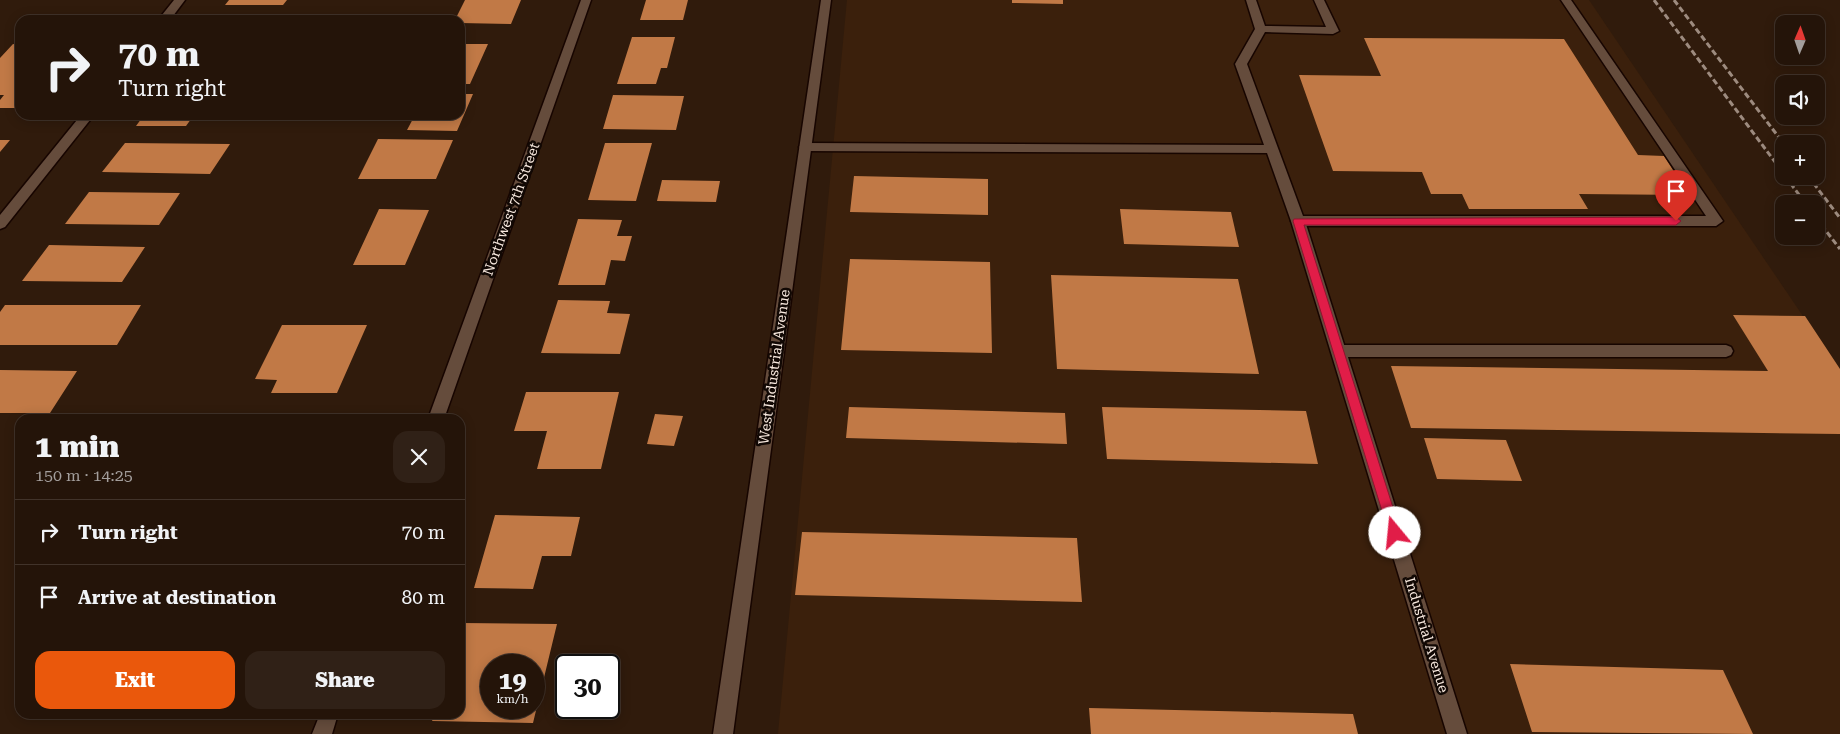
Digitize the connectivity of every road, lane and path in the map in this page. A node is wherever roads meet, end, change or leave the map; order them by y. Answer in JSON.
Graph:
{"nodes":[{"id":1,"x":180,"y":0,"type":"edge"},
{"id":2,"x":586,"y":0,"type":"edge"},
{"id":3,"x":826,"y":0,"type":"edge"},
{"id":4,"x":1251,"y":0,"type":"edge"},
{"id":5,"x":1319,"y":0,"type":"edge"},
{"id":6,"x":1566,"y":0,"type":"edge"},
{"id":7,"x":168,"y":15,"type":"edge"},
{"id":8,"x":1261,"y":29,"type":"junction"},
{"id":9,"x":84,"y":120,"type":"edge"},
{"id":10,"x":805,"y":147,"type":"junction"},
{"id":11,"x":1272,"y":149,"type":"junction"},
{"id":12,"x":1298,"y":221,"type":"junction"},
{"id":13,"x":0,"y":224,"type":"edge"},
{"id":14,"x":1338,"y":351,"type":"junction"},
{"id":15,"x":1726,"y":351,"type":"dead end"},
{"id":16,"x":438,"y":414,"type":"edge"},
{"id":17,"x":327,"y":719,"type":"edge"},
{"id":18,"x":322,"y":734,"type":"edge"},
{"id":19,"x":723,"y":734,"type":"edge"},
{"id":20,"x":1458,"y":734,"type":"edge"}],
"edges":[{"from":1,"to":7,"type":"street"},
{"from":2,"to":16,"type":"street","name":"Northwest 7th Street"},
{"from":3,"to":10,"type":"street","name":"West Industrial Avenue"},
{"from":4,"to":8,"type":"street"},
{"from":5,"to":8,"type":"street"},
{"from":6,"to":12,"type":"street"},
{"from":8,"to":11,"type":"street","name":"Industrial Avenue"},
{"from":9,"to":13,"type":"street"},
{"from":10,"to":11,"type":"street"},
{"from":10,"to":19,"type":"street","name":"West Industrial Avenue"},
{"from":11,"to":12,"type":"street","name":"Industrial Avenue"},
{"from":12,"to":14,"type":"street","name":"Industrial Avenue"},
{"from":14,"to":15,"type":"street"},
{"from":14,"to":20,"type":"street","name":"Industrial Avenue"},
{"from":17,"to":18,"type":"street"}]}
